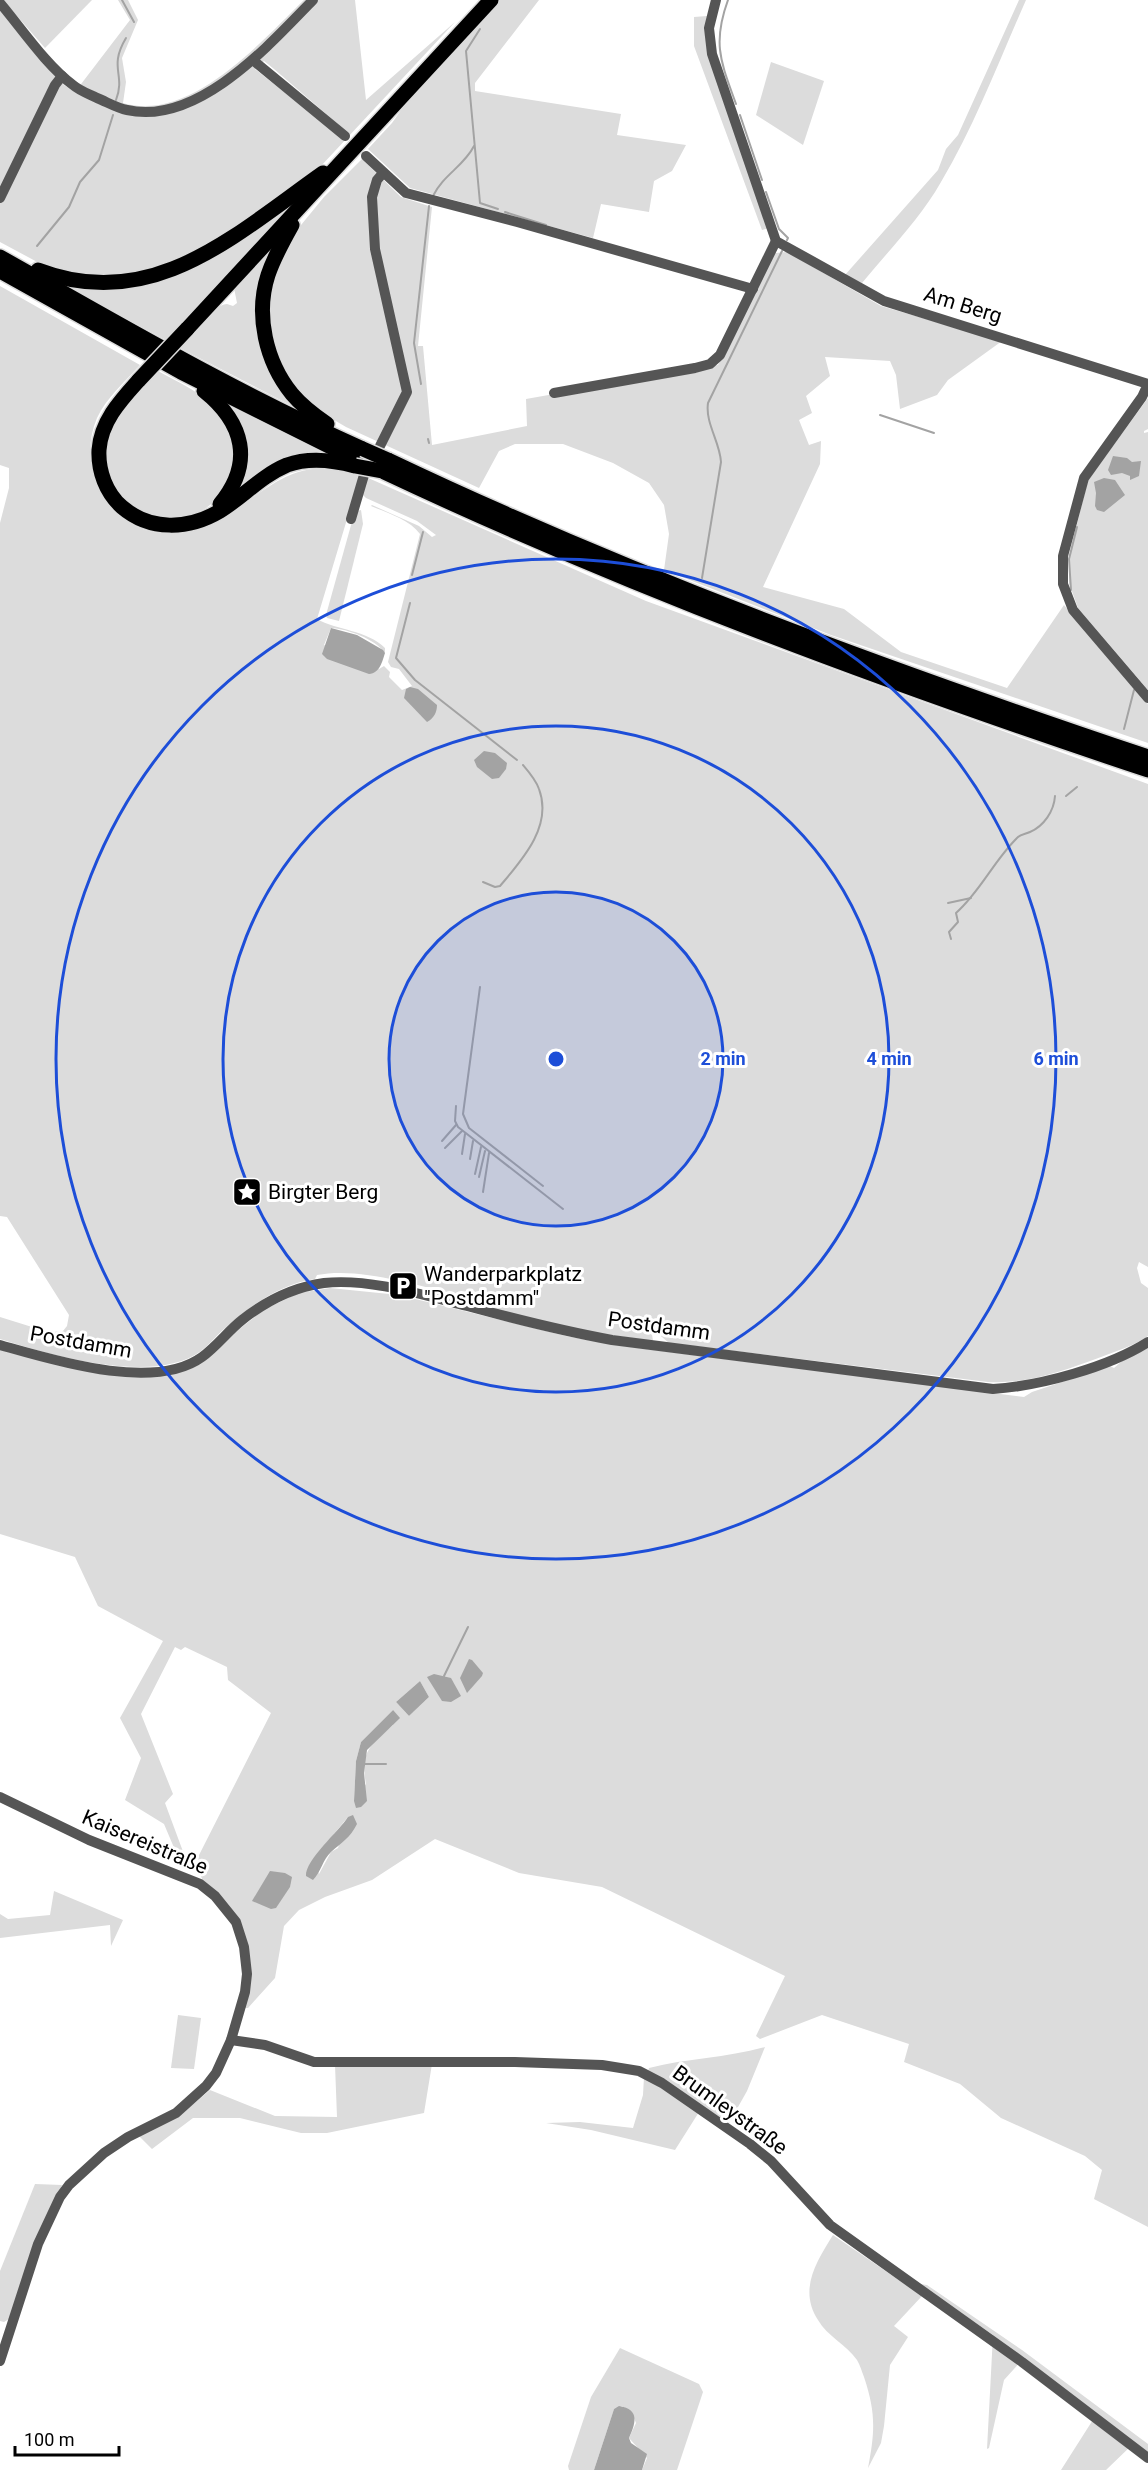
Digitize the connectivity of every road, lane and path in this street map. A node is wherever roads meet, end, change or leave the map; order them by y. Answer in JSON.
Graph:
{"nodes":[{"id":1,"x":313,"y":0,"type":"edge"},
{"id":2,"x":491,"y":0,"type":"edge"},
{"id":3,"x":716,"y":0,"type":"edge"},
{"id":4,"x":0,"y":3,"type":"edge"},
{"id":5,"x":254,"y":61,"type":"junction"},
{"id":6,"x":62,"y":76,"type":"junction"},
{"id":7,"x":345,"y":136,"type":"dead end"},
{"id":8,"x":366,"y":156,"type":"dead end"},
{"id":9,"x":345,"y":157,"type":"junction"},
{"id":10,"x":383,"y":172,"type":"junction"},
{"id":11,"x":0,"y":198,"type":"edge"},
{"id":12,"x":302,"y":206,"type":"junction"},
{"id":13,"x":776,"y":241,"type":"junction"},
{"id":14,"x":0,"y":256,"type":"edge"},
{"id":15,"x":0,"y":271,"type":"edge"},
{"id":16,"x":753,"y":289,"type":"junction"},
{"id":17,"x":181,"y":372,"type":"junction"},
{"id":18,"x":1148,"y":384,"type":"edge"},
{"id":19,"x":554,"y":393,"type":"dead end"},
{"id":20,"x":380,"y":446,"type":"dead end"},
{"id":21,"x":358,"y":458,"type":"junction"},
{"id":22,"x":385,"y":466,"type":"junction"},
{"id":23,"x":205,"y":517,"type":"junction"},
{"id":24,"x":351,"y":519,"type":"dead end"},
{"id":25,"x":1148,"y":698,"type":"edge"},
{"id":26,"x":1148,"y":757,"type":"edge"},
{"id":27,"x":1148,"y":770,"type":"edge"},
{"id":28,"x":1148,"y":1342,"type":"edge"},
{"id":29,"x":0,"y":1345,"type":"edge"},
{"id":30,"x":0,"y":1797,"type":"edge"},
{"id":31,"x":231,"y":2040,"type":"junction"},
{"id":32,"x":5,"y":2327,"type":"edge"},
{"id":33,"x":0,"y":2361,"type":"edge"},
{"id":34,"x":1148,"y":2458,"type":"edge"}],
"edges":[{"from":1,"to":5,"type":"street"},
{"from":2,"to":9,"type":"highway"},
{"from":3,"to":13,"type":"street"},
{"from":4,"to":6,"type":"street"},
{"from":5,"to":6,"type":"street"},
{"from":5,"to":7,"type":"street"},
{"from":6,"to":11,"type":"street"},
{"from":8,"to":10,"type":"street"},
{"from":9,"to":12,"type":"highway"},
{"from":9,"to":14,"type":"highway"},
{"from":10,"to":16,"type":"street"},
{"from":10,"to":20,"type":"street"},
{"from":12,"to":21,"type":"highway"},
{"from":12,"to":23,"type":"highway","bridge":true},
{"from":13,"to":16,"type":"street"},
{"from":13,"to":18,"type":"street","name":"Am Berg"},
{"from":14,"to":21,"type":"highway"},
{"from":15,"to":17,"type":"highway"},
{"from":16,"to":19,"type":"street"},
{"from":17,"to":21,"type":"highway"},
{"from":17,"to":23,"type":"highway"},
{"from":18,"to":25,"type":"street"},
{"from":21,"to":22,"type":"highway","bridge":true},
{"from":21,"to":23,"type":"highway"},
{"from":21,"to":24,"type":"street"},
{"from":22,"to":26,"type":"highway"},
{"from":22,"to":27,"type":"highway"},
{"from":28,"to":29,"type":"street","name":"Postdamm"},
{"from":30,"to":31,"type":"street","name":"Kaisereistraße"},
{"from":31,"to":32,"type":"street","name":"Kaisereistraße"},
{"from":31,"to":34,"type":"street","name":"Brumleystraße"},
{"from":32,"to":33,"type":"street","name":"Kaisereistraße"}]}
